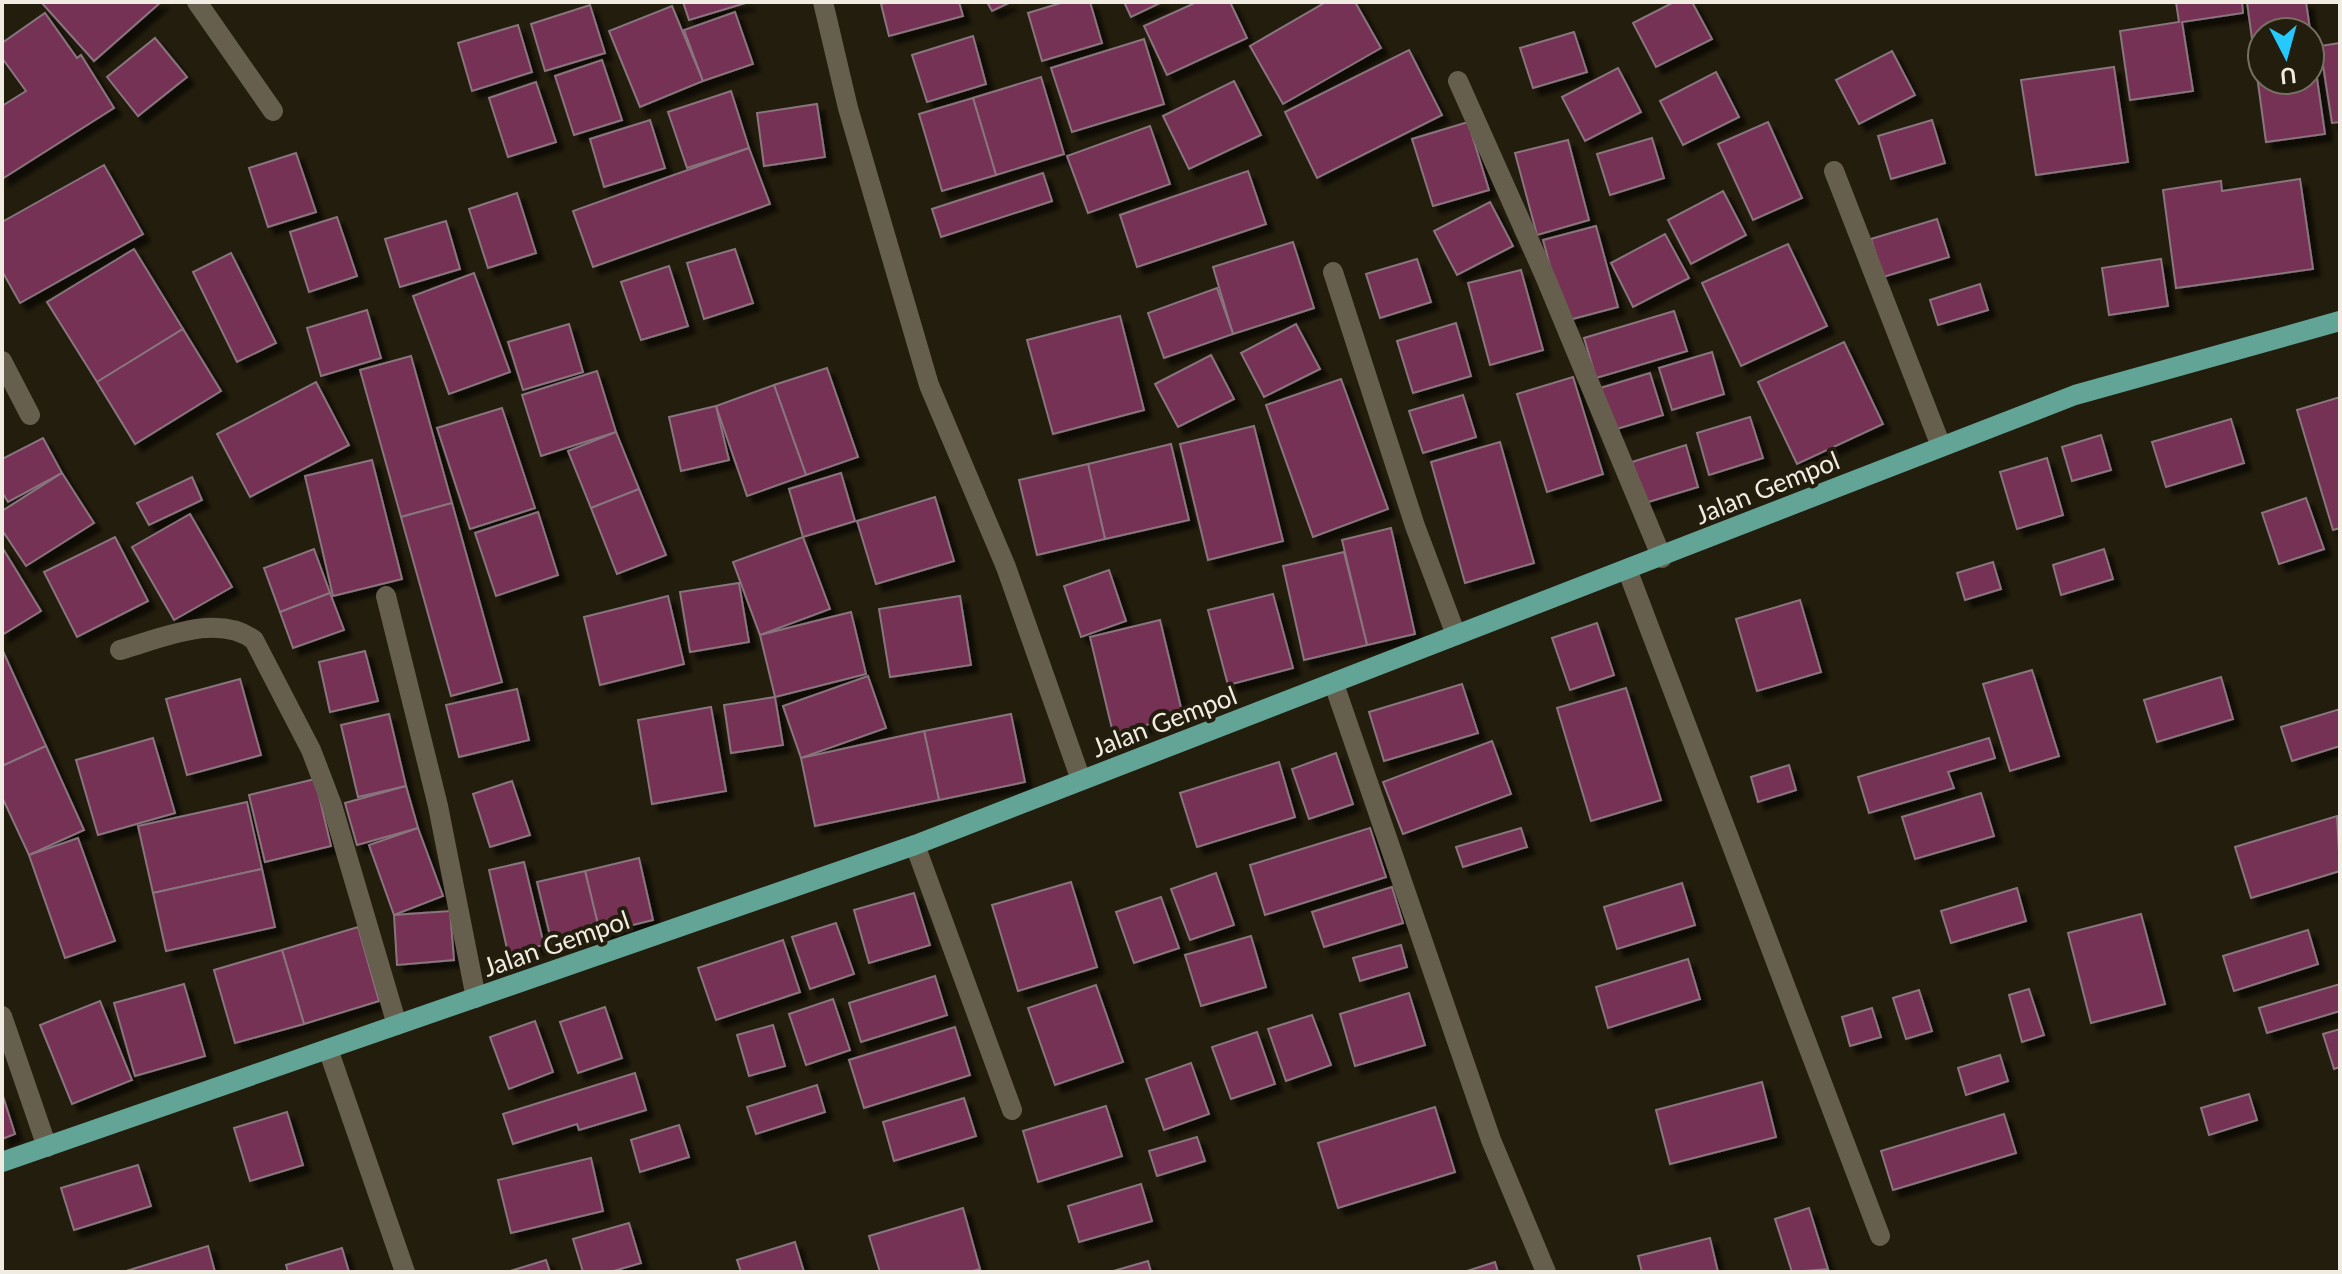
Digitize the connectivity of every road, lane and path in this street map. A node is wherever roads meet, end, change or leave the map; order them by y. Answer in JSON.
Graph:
{"nodes":[{"id":1,"x":197,"y":2,"type":"edge"},
{"id":2,"x":823,"y":2,"type":"edge"},
{"id":3,"x":1458,"y":81,"type":"dead end"},
{"id":4,"x":273,"y":111,"type":"dead end"},
{"id":5,"x":1834,"y":171,"type":"dead end"},
{"id":6,"x":1333,"y":272,"type":"dead end"},
{"id":7,"x":2340,"y":321,"type":"edge"},
{"id":8,"x":2,"y":361,"type":"edge"},
{"id":9,"x":30,"y":415,"type":"dead end"},
{"id":10,"x":1941,"y":446,"type":"junction"},
{"id":11,"x":1662,"y":558,"type":"junction"},
{"id":12,"x":1627,"y":569,"type":"junction"},
{"id":13,"x":386,"y":596,"type":"dead end"},
{"id":14,"x":1456,"y":635,"type":"junction"},
{"id":15,"x":120,"y":650,"type":"dead end"},
{"id":16,"x":1334,"y":684,"type":"junction"},
{"id":17,"x":1081,"y":780,"type":"junction"},
{"id":18,"x":915,"y":845,"type":"junction"},
{"id":19,"x":476,"y":998,"type":"junction"},
{"id":20,"x":2,"y":1016,"type":"edge"},
{"id":21,"x":397,"y":1025,"type":"junction"},
{"id":22,"x":328,"y":1049,"type":"junction"},
{"id":23,"x":1012,"y":1110,"type":"dead end"},
{"id":24,"x":47,"y":1147,"type":"junction"},
{"id":25,"x":2,"y":1162,"type":"edge"},
{"id":26,"x":1880,"y":1236,"type":"dead end"},
{"id":27,"x":405,"y":1272,"type":"edge"},
{"id":28,"x":1546,"y":1272,"type":"edge"}],
"edges":[{"from":1,"to":4,"type":"street"},
{"from":2,"to":17,"type":"street"},
{"from":3,"to":11,"type":"street"},
{"from":5,"to":10,"type":"street"},
{"from":6,"to":14,"type":"street"},
{"from":7,"to":10,"type":"main road","name":"Jalan Gempol"},
{"from":8,"to":9,"type":"street"},
{"from":10,"to":11,"type":"main road","name":"Jalan Gempol"},
{"from":11,"to":12,"type":"main road","name":"Jalan Gempol"},
{"from":12,"to":14,"type":"main road","name":"Jalan Gempol"},
{"from":12,"to":26,"type":"street"},
{"from":13,"to":19,"type":"street"},
{"from":14,"to":16,"type":"main road","name":"Jalan Gempol"},
{"from":15,"to":21,"type":"street"},
{"from":16,"to":17,"type":"main road","name":"Jalan Gempol"},
{"from":16,"to":28,"type":"street"},
{"from":17,"to":18,"type":"main road","name":"Jalan Gempol"},
{"from":18,"to":19,"type":"main road","name":"Jalan Gempol"},
{"from":18,"to":23,"type":"street"},
{"from":19,"to":21,"type":"main road","name":"Jalan Gempol"},
{"from":20,"to":24,"type":"street"},
{"from":21,"to":22,"type":"main road","name":"Jalan Gempol"},
{"from":22,"to":24,"type":"main road","name":"Jalan Gempol"},
{"from":22,"to":27,"type":"street"},
{"from":24,"to":25,"type":"main road","name":"Jalan Gempol"}]}
